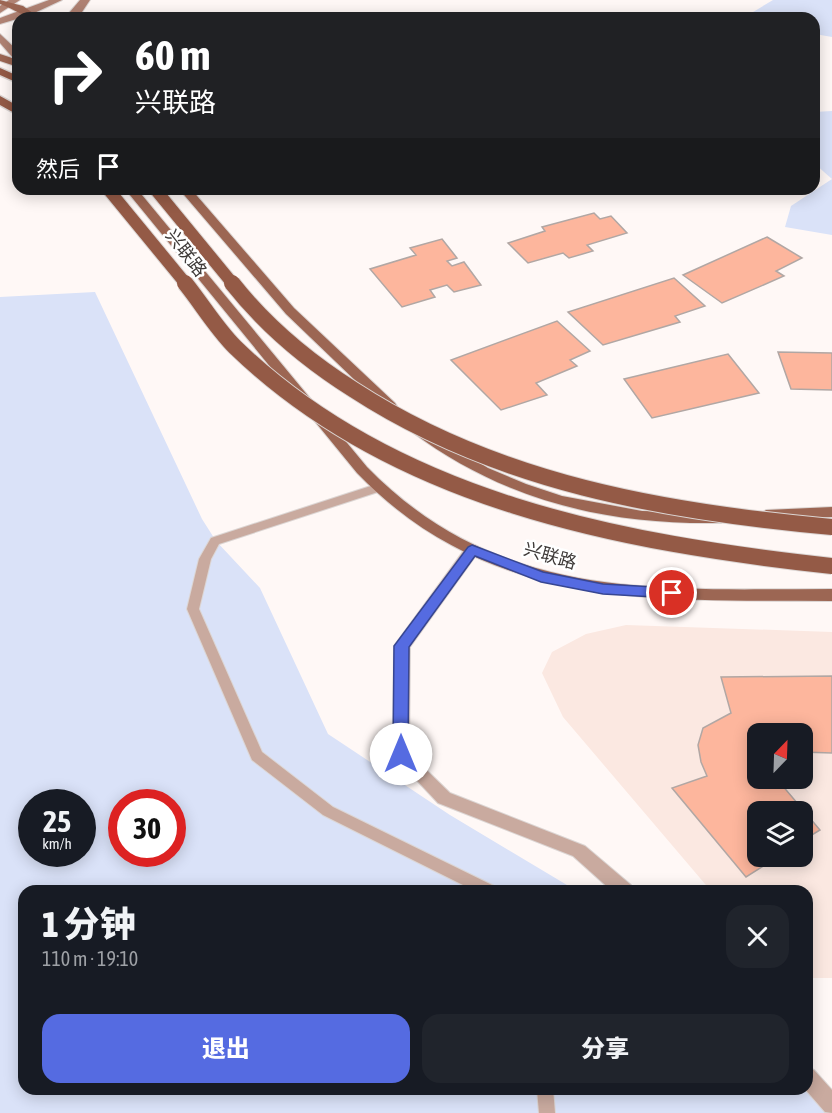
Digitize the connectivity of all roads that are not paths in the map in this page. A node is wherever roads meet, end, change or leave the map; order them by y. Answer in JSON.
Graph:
{"nodes":[{"id":1,"x":57,"y":0,"type":"edge"},
{"id":2,"x":85,"y":0,"type":"edge"},
{"id":3,"x":6,"y":4,"type":"edge"},
{"id":4,"x":23,"y":12,"type":"edge"},
{"id":5,"x":38,"y":12,"type":"edge"},
{"id":6,"x":75,"y":12,"type":"edge"},
{"id":7,"x":0,"y":37,"type":"edge"},
{"id":8,"x":12,"y":50,"type":"edge"},
{"id":9,"x":114,"y":195,"type":"edge"},
{"id":10,"x":136,"y":195,"type":"edge"},
{"id":11,"x":160,"y":195,"type":"edge"},
{"id":12,"x":190,"y":195,"type":"edge"},
{"id":13,"x":380,"y":488,"type":"junction"},
{"id":14,"x":832,"y":512,"type":"edge"},
{"id":15,"x":832,"y":527,"type":"edge"},
{"id":16,"x":472,"y":550,"type":"junction"},
{"id":17,"x":832,"y":566,"type":"edge"},
{"id":18,"x":832,"y":595,"type":"edge"},
{"id":19,"x":477,"y":885,"type":"edge"},
{"id":20,"x":618,"y":885,"type":"edge"},
{"id":21,"x":813,"y":1084,"type":"edge"},
{"id":22,"x":546,"y":1095,"type":"edge"},
{"id":23,"x":832,"y":1105,"type":"edge"},
{"id":24,"x":547,"y":1113,"type":"edge"}],
"edges":[{"from":1,"to":5,"type":"main road"},
{"from":2,"to":6,"type":"main road"},
{"from":3,"to":4,"type":"main road"},
{"from":7,"to":8,"type":"main road"},
{"from":9,"to":17,"type":"highway","name":"兴联路","bridge":true},
{"from":10,"to":13,"type":"main road","name":"兴联路"},
{"from":11,"to":15,"type":"highway","name":"兴联路","bridge":true},
{"from":12,"to":14,"type":"main road"},
{"from":13,"to":16,"type":"main road","name":"兴联路"},
{"from":13,"to":19,"type":"lane"},
{"from":16,"to":18,"type":"main road","name":"兴联路"},
{"from":16,"to":20,"type":"street"},
{"from":21,"to":23,"type":"street"},
{"from":22,"to":24,"type":"lane"}]}
